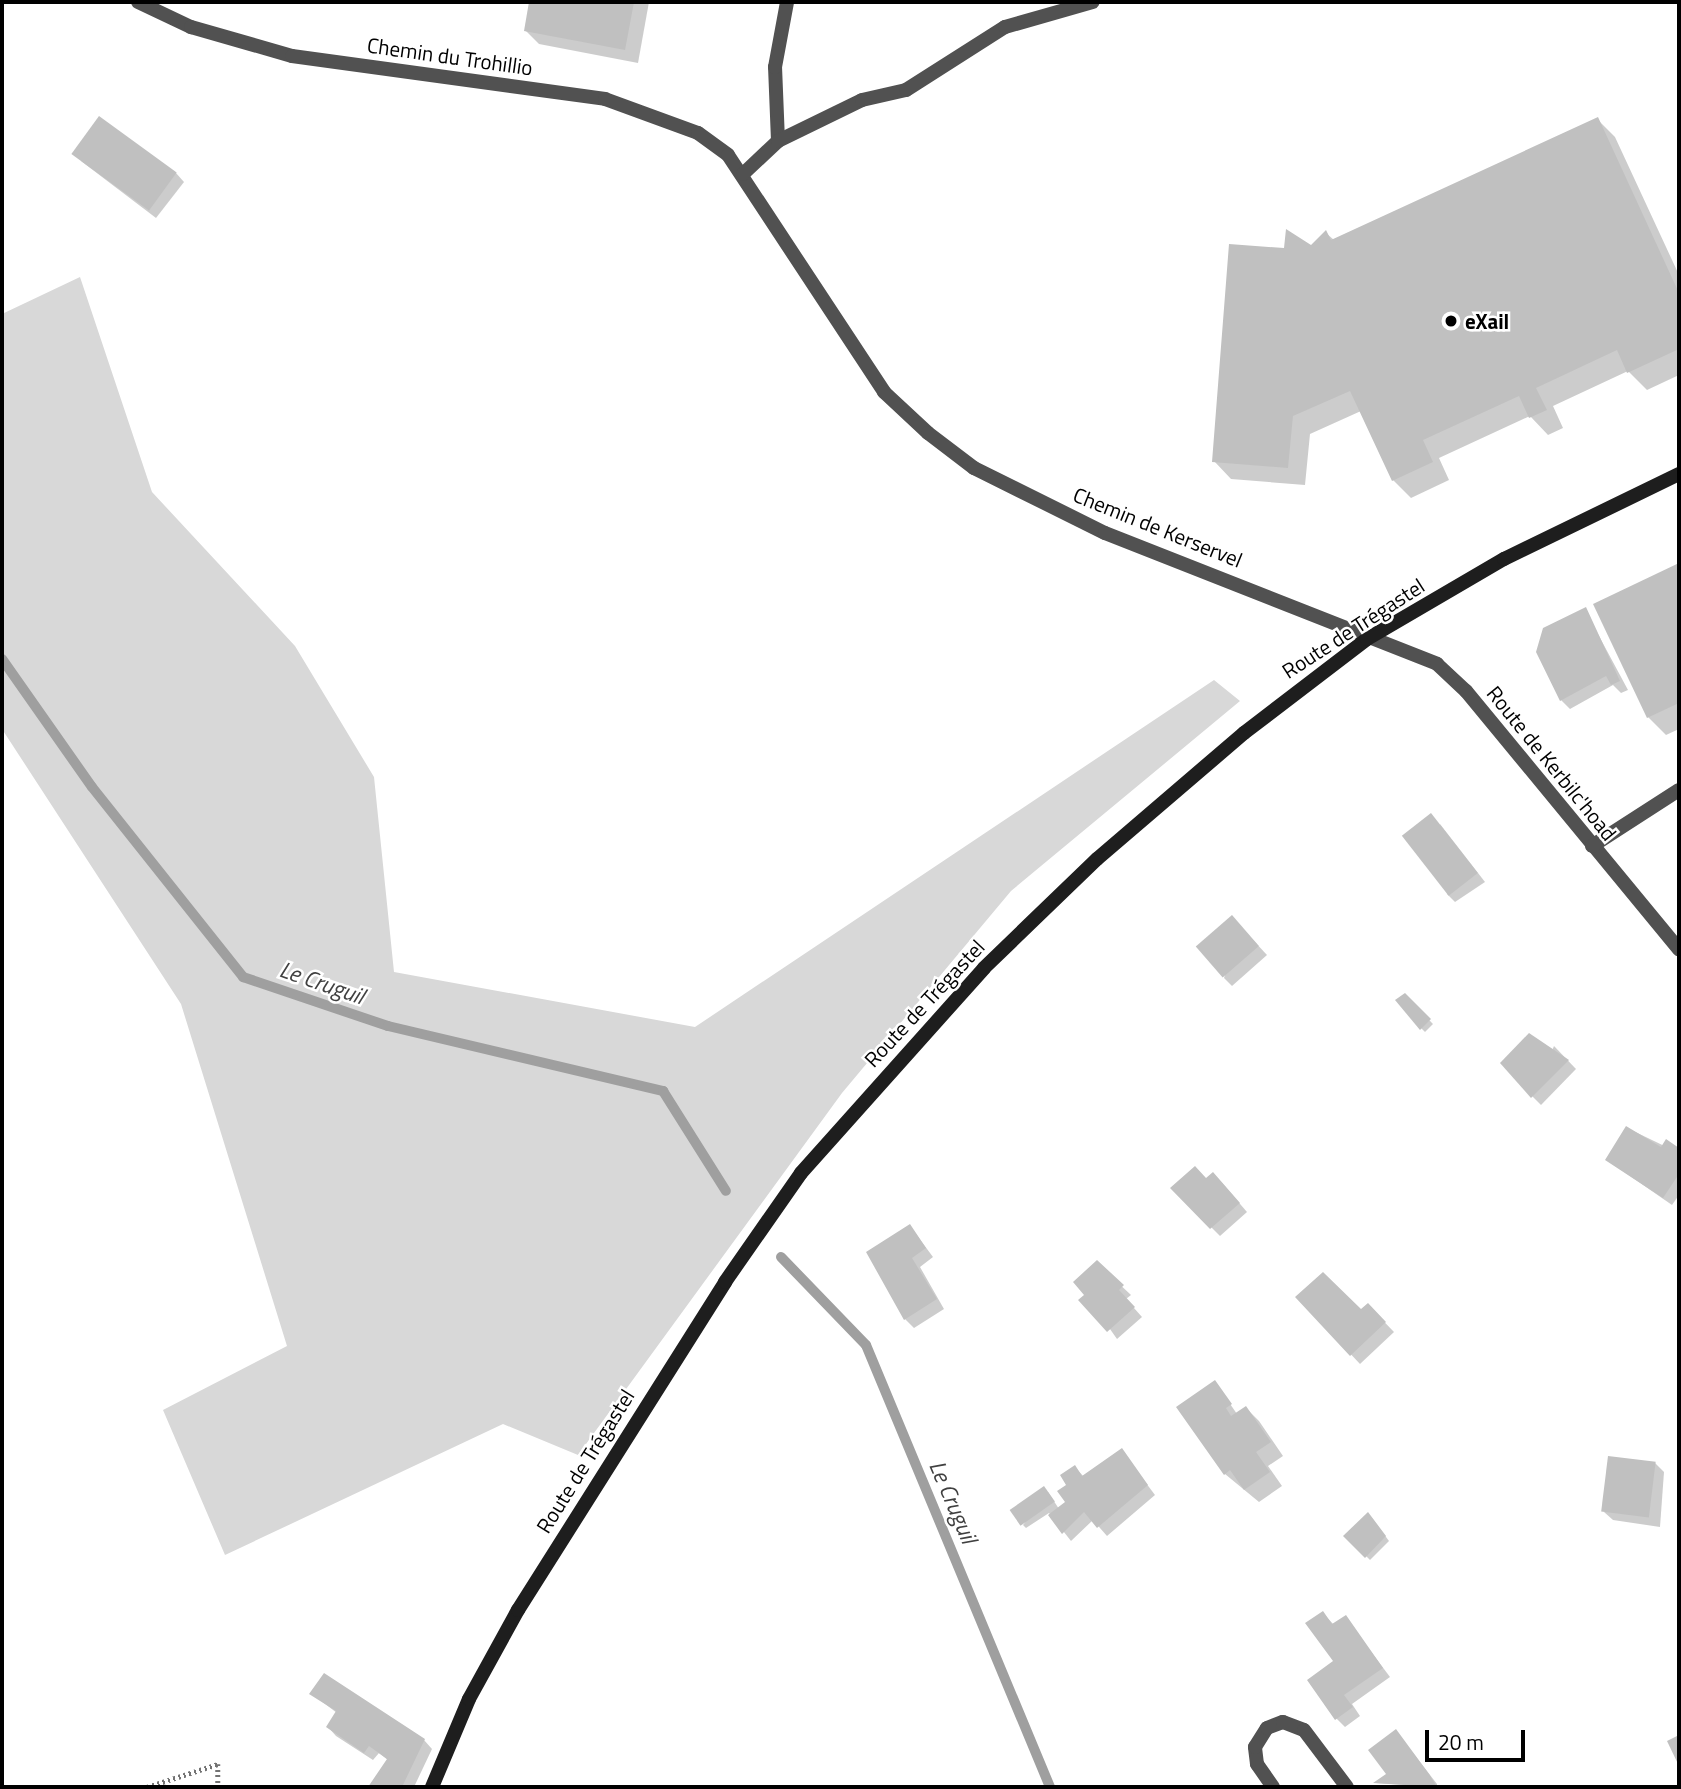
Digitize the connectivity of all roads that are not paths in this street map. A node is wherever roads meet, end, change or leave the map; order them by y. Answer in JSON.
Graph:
{"nodes":[{"id":1,"x":138,"y":2,"type":"edge"},
{"id":2,"x":787,"y":2,"type":"edge"},
{"id":3,"x":1093,"y":2,"type":"edge"},
{"id":4,"x":778,"y":141,"type":"junction"},
{"id":5,"x":743,"y":174,"type":"junction"},
{"id":6,"x":1679,"y":474,"type":"edge"},
{"id":7,"x":1367,"y":639,"type":"junction"},
{"id":8,"x":1679,"y":790,"type":"edge"},
{"id":9,"x":1592,"y":846,"type":"junction"},
{"id":10,"x":1679,"y":949,"type":"edge"},
{"id":11,"x":432,"y":1787,"type":"edge"},
{"id":12,"x":1273,"y":1787,"type":"edge"},
{"id":13,"x":1347,"y":1787,"type":"edge"}],
"edges":[{"from":1,"to":5,"type":"street","name":"Chemin du Trohillio"},
{"from":2,"to":4,"type":"street"},
{"from":3,"to":4,"type":"street"},
{"from":4,"to":5,"type":"street"},
{"from":5,"to":7,"type":"street","name":"Chemin de Kerservel"},
{"from":6,"to":7,"type":"main road","name":"Route de Trégastel"},
{"from":7,"to":9,"type":"street","name":"Route de Kerbilc'hoad"},
{"from":7,"to":11,"type":"main road","name":"Route de Trégastel"},
{"from":8,"to":9,"type":"street"},
{"from":9,"to":10,"type":"street","name":"Route de Kerbilc'hoad"},
{"from":12,"to":13,"type":"street"}]}
